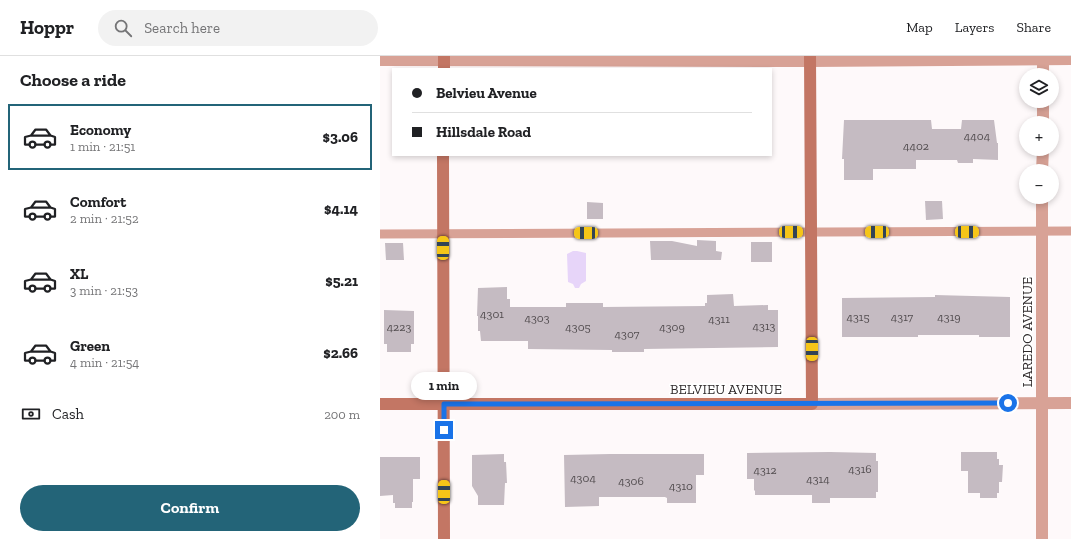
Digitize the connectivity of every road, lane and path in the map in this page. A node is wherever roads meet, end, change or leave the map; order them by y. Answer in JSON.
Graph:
{"nodes":[{"id":1,"x":1043,"y":57,"type":"edge"},
{"id":2,"x":810,"y":58,"type":"edge"},
{"id":3,"x":1071,"y":59,"type":"edge"},
{"id":4,"x":380,"y":60,"type":"edge"},
{"id":5,"x":444,"y":62,"type":"edge"},
{"id":6,"x":1043,"y":68,"type":"edge"},
{"id":7,"x":443,"y":156,"type":"edge"},
{"id":8,"x":1042,"y":204,"type":"edge"},
{"id":9,"x":1071,"y":231,"type":"edge"},
{"id":10,"x":811,"y":232,"type":"junction"},
{"id":11,"x":1042,"y":232,"type":"junction"},
{"id":12,"x":380,"y":234,"type":"edge"},
{"id":13,"x":443,"y":234,"type":"junction"},
{"id":14,"x":1043,"y":402,"type":"junction"},
{"id":15,"x":1071,"y":402,"type":"edge"},
{"id":16,"x":380,"y":404,"type":"edge"},
{"id":17,"x":444,"y":404,"type":"junction"},
{"id":18,"x":812,"y":404,"type":"junction"},
{"id":19,"x":444,"y":539,"type":"edge"},
{"id":20,"x":1042,"y":539,"type":"edge"}],
"edges":[{"from":1,"to":2,"type":"street"},
{"from":1,"to":3,"type":"street"},
{"from":1,"to":6,"type":"street"},
{"from":2,"to":5,"type":"street"},
{"from":2,"to":10,"type":"street"},
{"from":4,"to":5,"type":"street"},
{"from":7,"to":13,"type":"street"},
{"from":8,"to":11,"type":"street","name":"LAREDO AVENUE"},
{"from":9,"to":11,"type":"lane"},
{"from":10,"to":11,"type":"lane"},
{"from":10,"to":13,"type":"lane"},
{"from":10,"to":18,"type":"street"},
{"from":11,"to":14,"type":"street","name":"LAREDO AVENUE"},
{"from":12,"to":13,"type":"lane"},
{"from":13,"to":17,"type":"street"},
{"from":14,"to":15,"type":"street","name":"BELVIEU AVENUE"},
{"from":14,"to":18,"type":"street","name":"BELVIEU AVENUE"},
{"from":14,"to":20,"type":"street","name":"LAREDO AVENUE"},
{"from":16,"to":17,"type":"street","name":"BELVIEU AVENUE"},
{"from":17,"to":18,"type":"street","name":"BELVIEU AVENUE"},
{"from":17,"to":19,"type":"street"}]}
